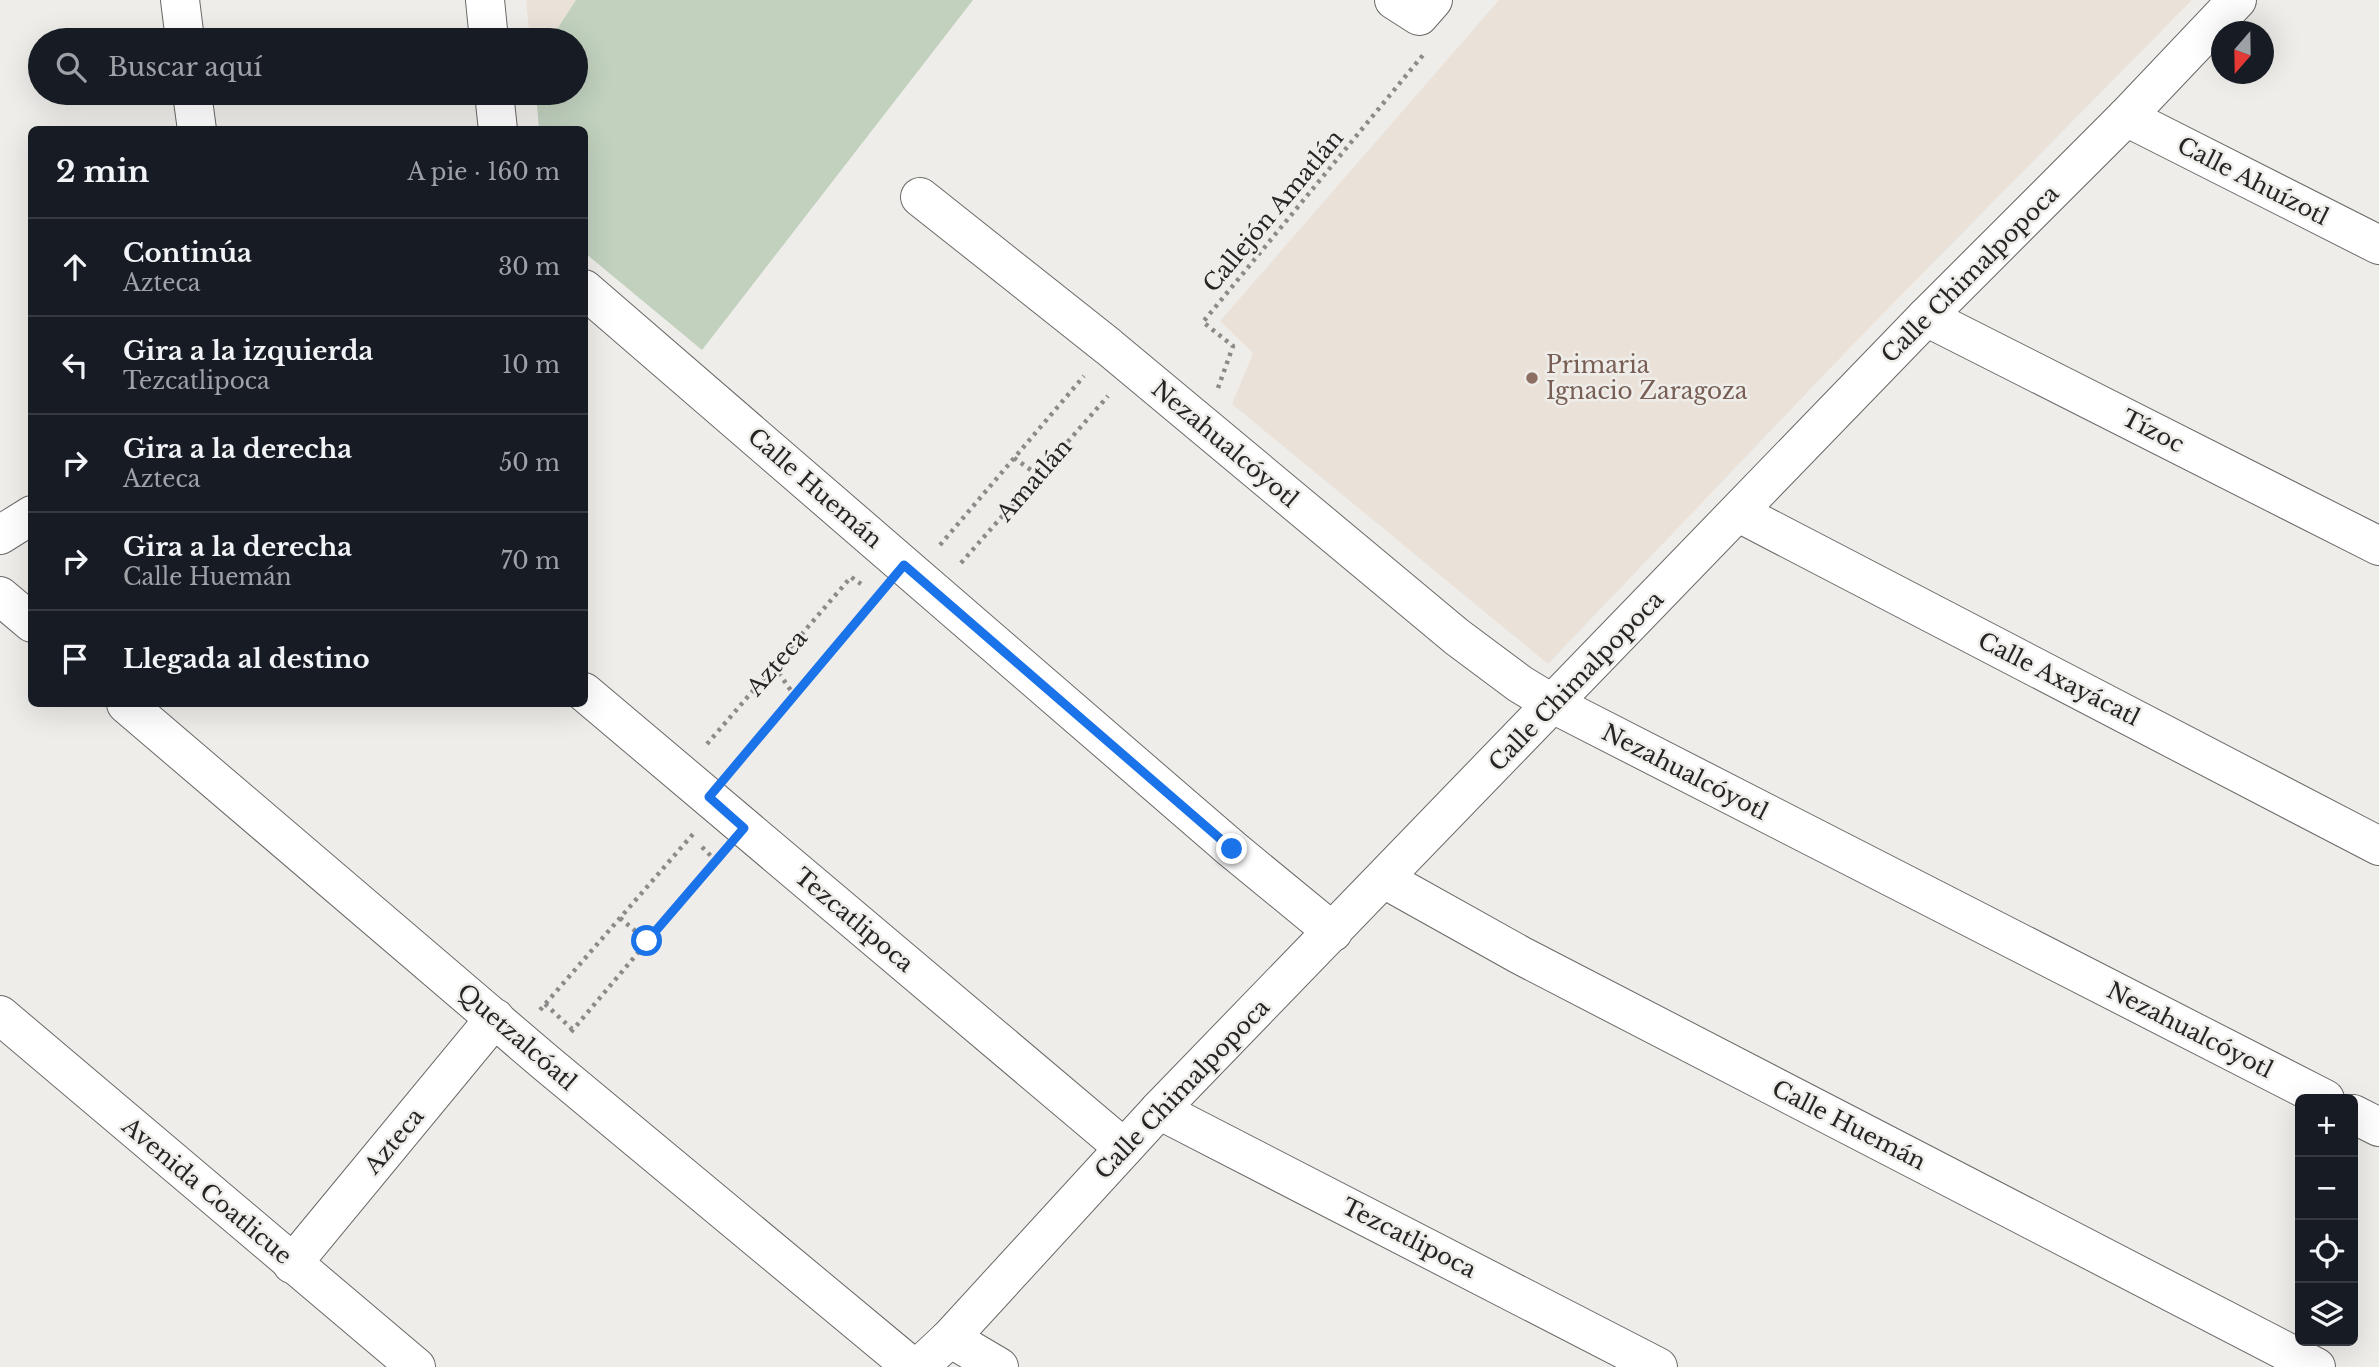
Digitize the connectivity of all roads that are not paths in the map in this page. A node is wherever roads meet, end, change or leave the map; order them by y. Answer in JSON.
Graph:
{"nodes":[{"id":1,"x":180,"y":0,"type":"edge"},
{"id":2,"x":485,"y":0,"type":"edge"},
{"id":3,"x":2237,"y":0,"type":"edge"},
{"id":4,"x":184,"y":28,"type":"edge"},
{"id":5,"x":488,"y":28,"type":"edge"},
{"id":6,"x":194,"y":105,"type":"edge"},
{"id":7,"x":495,"y":105,"type":"edge"},
{"id":8,"x":2126,"y":117,"type":"junction"},
{"id":9,"x":196,"y":126,"type":"edge"},
{"id":10,"x":498,"y":126,"type":"edge"},
{"id":11,"x":920,"y":197,"type":"dead end"},
{"id":12,"x":2379,"y":245,"type":"edge"},
{"id":13,"x":588,"y":292,"type":"edge"},
{"id":14,"x":1926,"y":317,"type":"junction"},
{"id":15,"x":1739,"y":513,"type":"junction"},
{"id":16,"x":28,"y":518,"type":"edge"},
{"id":17,"x":0,"y":535,"type":"edge"},
{"id":18,"x":2379,"y":546,"type":"edge"},
{"id":19,"x":0,"y":596,"type":"edge"},
{"id":20,"x":28,"y":620,"type":"edge"},
{"id":21,"x":588,"y":695,"type":"edge"},
{"id":22,"x":1553,"y":704,"type":"junction"},
{"id":23,"x":130,"y":707,"type":"edge"},
{"id":24,"x":2379,"y":846,"type":"edge"},
{"id":25,"x":1384,"y":879,"type":"junction"},
{"id":26,"x":1333,"y":932,"type":"junction"},
{"id":27,"x":0,"y":1015,"type":"edge"},
{"id":28,"x":506,"y":1027,"type":"junction"},
{"id":29,"x":2315,"y":1094,"type":"edge"},
{"id":30,"x":1159,"y":1110,"type":"junction"},
{"id":31,"x":2358,"y":1116,"type":"edge"},
{"id":32,"x":2379,"y":1127,"type":"edge"},
{"id":33,"x":1124,"y":1148,"type":"junction"},
{"id":34,"x":292,"y":1264,"type":"junction"},
{"id":35,"x":950,"y":1338,"type":"junction"},
{"id":36,"x":416,"y":1367,"type":"edge"},
{"id":37,"x":912,"y":1367,"type":"edge"},
{"id":38,"x":919,"y":1367,"type":"edge"},
{"id":39,"x":999,"y":1367,"type":"edge"},
{"id":40,"x":1658,"y":1367,"type":"edge"},
{"id":41,"x":2316,"y":1367,"type":"edge"}],
"edges":[{"from":1,"to":4,"type":"street"},
{"from":2,"to":5,"type":"street"},
{"from":3,"to":8,"type":"street","name":"Calle Chimalpopoca"},
{"from":6,"to":9,"type":"street"},
{"from":7,"to":10,"type":"street"},
{"from":8,"to":12,"type":"street","name":"Calle Ahuízotl"},
{"from":8,"to":14,"type":"street","name":"Calle Chimalpopoca"},
{"from":11,"to":22,"type":"street","name":"Nezahualcóyotl"},
{"from":13,"to":26,"type":"street","name":"Calle Huemán"},
{"from":14,"to":15,"type":"street","name":"Calle Chimalpopoca"},
{"from":14,"to":18,"type":"street","name":"Tízoc"},
{"from":15,"to":22,"type":"street","name":"Calle Chimalpopoca"},
{"from":15,"to":24,"type":"street","name":"Calle Axayácatl"},
{"from":16,"to":17,"type":"street"},
{"from":19,"to":20,"type":"street"},
{"from":21,"to":33,"type":"street","name":"Tezcatlipoca"},
{"from":22,"to":25,"type":"street","name":"Calle Chimalpopoca"},
{"from":22,"to":29,"type":"street","name":"Nezahualcóyotl"},
{"from":23,"to":28,"type":"street","name":"Quetzalcóatl"},
{"from":25,"to":26,"type":"street","name":"Calle Chimalpopoca"},
{"from":25,"to":41,"type":"street","name":"Calle Huemán"},
{"from":26,"to":30,"type":"street","name":"Calle Chimalpopoca"},
{"from":27,"to":34,"type":"street","name":"Avenida Coatlicue"},
{"from":28,"to":34,"type":"street","name":"Azteca"},
{"from":28,"to":37,"type":"street","name":"Quetzalcóatl"},
{"from":30,"to":33,"type":"street","name":"Calle Chimalpopoca"},
{"from":30,"to":40,"type":"street","name":"Tezcatlipoca"},
{"from":31,"to":32,"type":"street"},
{"from":33,"to":35,"type":"street","name":"Calle Chimalpopoca"},
{"from":34,"to":36,"type":"street","name":"Avenida Coatlicue"},
{"from":35,"to":38,"type":"street","name":"Calle Chimalpopoca"},
{"from":35,"to":39,"type":"street"}]}
